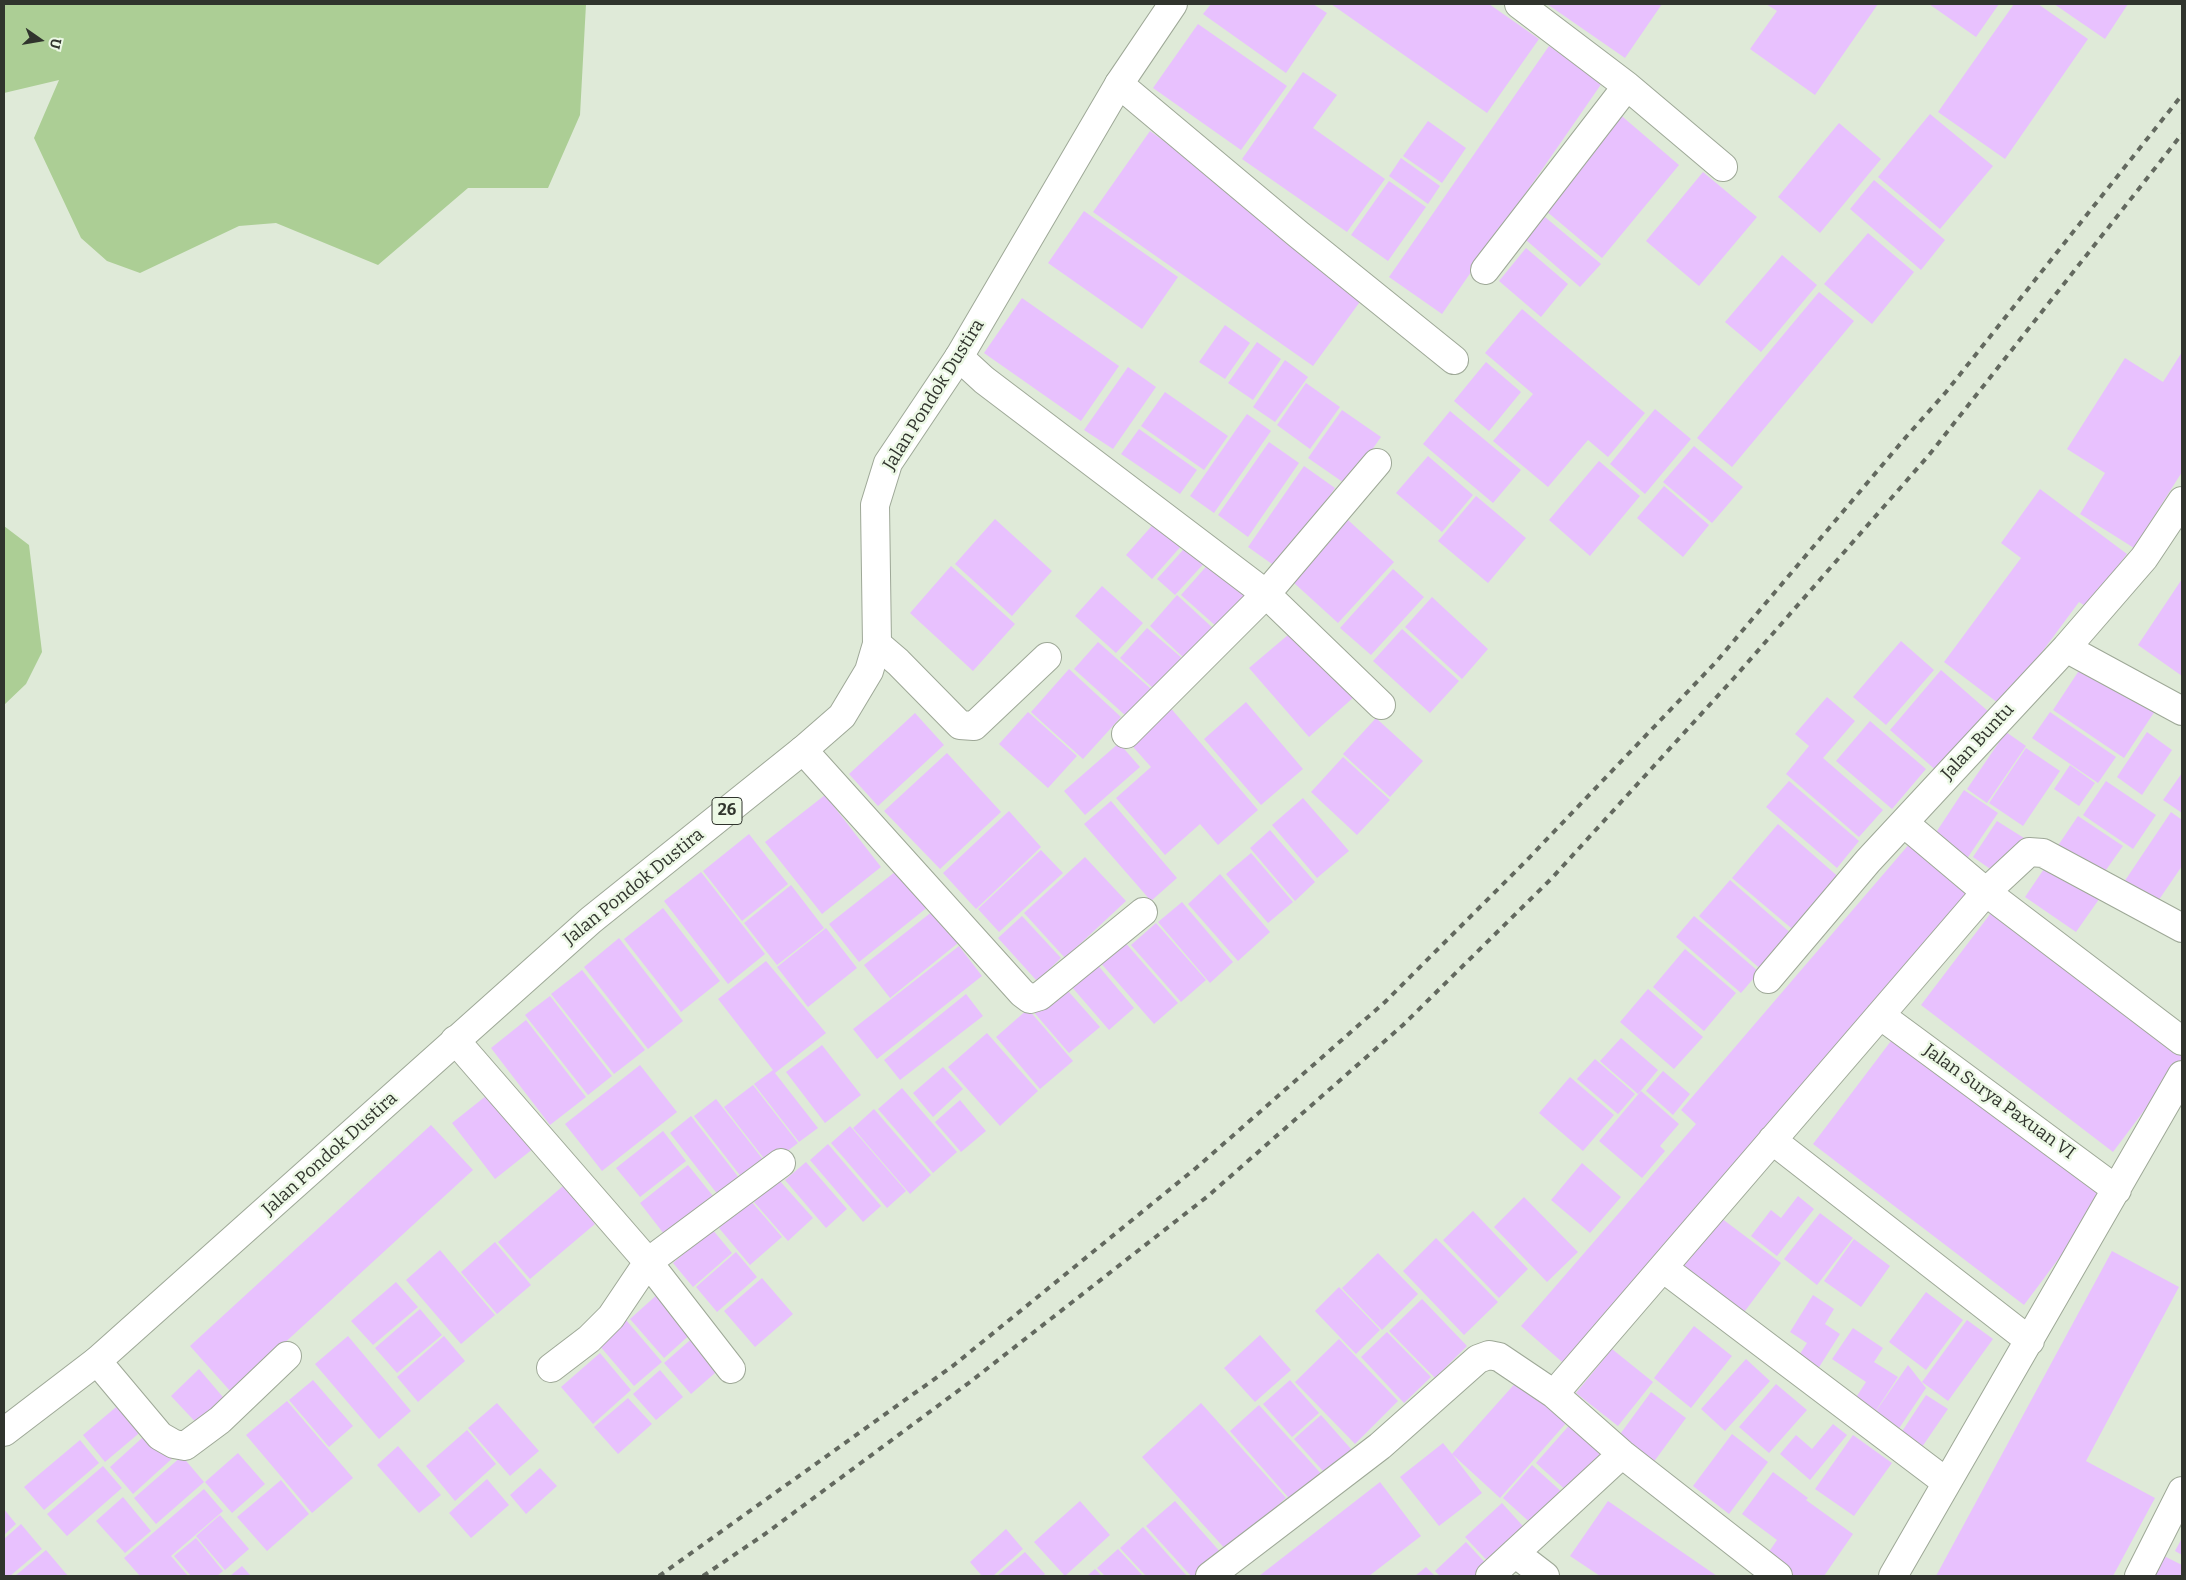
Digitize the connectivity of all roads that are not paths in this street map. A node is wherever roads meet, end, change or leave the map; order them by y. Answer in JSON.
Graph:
{"nodes":[{"id":1,"x":1173,"y":4,"type":"edge"},
{"id":2,"x":1519,"y":4,"type":"edge"},
{"id":3,"x":1119,"y":84,"type":"junction"},
{"id":4,"x":1627,"y":86,"type":"junction"},
{"id":5,"x":1722,"y":167,"type":"dead end"},
{"id":6,"x":1485,"y":270,"type":"dead end"},
{"id":7,"x":959,"y":356,"type":"junction"},
{"id":8,"x":1454,"y":360,"type":"dead end"},
{"id":9,"x":1377,"y":463,"type":"dead end"},
{"id":10,"x":2182,"y":501,"type":"edge"},
{"id":11,"x":1266,"y":594,"type":"junction"},
{"id":12,"x":877,"y":644,"type":"junction"},
{"id":13,"x":2066,"y":648,"type":"junction"},
{"id":14,"x":1048,"y":656,"type":"dead end"},
{"id":15,"x":1381,"y":705,"type":"dead end"},
{"id":16,"x":2181,"y":710,"type":"edge"},
{"id":17,"x":1126,"y":734,"type":"dead end"},
{"id":18,"x":803,"y":750,"type":"junction"},
{"id":19,"x":1904,"y":823,"type":"junction"},
{"id":20,"x":1986,"y":892,"type":"junction"},
{"id":21,"x":1143,"y":912,"type":"dead end"},
{"id":22,"x":2182,"y":928,"type":"edge"},
{"id":23,"x":1768,"y":979,"type":"dead end"},
{"id":24,"x":1880,"y":1015,"type":"junction"},
{"id":25,"x":456,"y":1040,"type":"junction"},
{"id":26,"x":2182,"y":1041,"type":"edge"},
{"id":27,"x":2182,"y":1075,"type":"edge"},
{"id":28,"x":1772,"y":1140,"type":"junction"},
{"id":29,"x":781,"y":1163,"type":"dead end"},
{"id":30,"x":2117,"y":1190,"type":"junction"},
{"id":31,"x":648,"y":1262,"type":"junction"},
{"id":32,"x":1662,"y":1268,"type":"junction"},
{"id":33,"x":2030,"y":1342,"type":"junction"},
{"id":34,"x":287,"y":1356,"type":"dead end"},
{"id":35,"x":97,"y":1361,"type":"junction"},
{"id":36,"x":551,"y":1368,"type":"dead end"},
{"id":37,"x":731,"y":1369,"type":"dead end"},
{"id":38,"x":1554,"y":1394,"type":"junction"},
{"id":39,"x":4,"y":1432,"type":"edge"},
{"id":40,"x":1622,"y":1454,"type":"junction"},
{"id":41,"x":1946,"y":1482,"type":"junction"},
{"id":42,"x":2182,"y":1491,"type":"edge"},
{"id":43,"x":1515,"y":1553,"type":"junction"},
{"id":44,"x":1210,"y":1576,"type":"edge"},
{"id":45,"x":1490,"y":1576,"type":"edge"},
{"id":46,"x":1545,"y":1576,"type":"edge"},
{"id":47,"x":1778,"y":1576,"type":"edge"},
{"id":48,"x":1893,"y":1576,"type":"edge"},
{"id":49,"x":2139,"y":1576,"type":"edge"}],
"edges":[{"from":1,"to":3,"type":"street","name":"Jalan Pondok Dustira","number":"26"},
{"from":2,"to":4,"type":"street"},
{"from":3,"to":7,"type":"street","name":"Jalan Pondok Dustira","number":"26"},
{"from":3,"to":8,"type":"street"},
{"from":4,"to":5,"type":"street"},
{"from":4,"to":6,"type":"street"},
{"from":7,"to":11,"type":"street"},
{"from":7,"to":12,"type":"street","name":"Jalan Pondok Dustira","number":"26"},
{"from":9,"to":11,"type":"street"},
{"from":10,"to":13,"type":"street","name":"Jalan Buntu"},
{"from":11,"to":15,"type":"street"},
{"from":11,"to":17,"type":"street"},
{"from":12,"to":14,"type":"street"},
{"from":12,"to":18,"type":"street","name":"Jalan Pondok Dustira","number":"26"},
{"from":13,"to":16,"type":"street"},
{"from":13,"to":19,"type":"street","name":"Jalan Buntu"},
{"from":18,"to":21,"type":"street"},
{"from":18,"to":25,"type":"street","name":"Jalan Pondok Dustira","number":"26"},
{"from":19,"to":20,"type":"street"},
{"from":19,"to":23,"type":"street","name":"Jalan Buntu"},
{"from":20,"to":22,"type":"street"},
{"from":20,"to":24,"type":"street"},
{"from":20,"to":26,"type":"street"},
{"from":24,"to":28,"type":"street"},
{"from":24,"to":30,"type":"street","name":"Jalan Surya Paxuan VI"},
{"from":25,"to":31,"type":"street"},
{"from":25,"to":35,"type":"street","name":"Jalan Pondok Dustira","number":"26"},
{"from":27,"to":30,"type":"street"},
{"from":28,"to":32,"type":"street"},
{"from":28,"to":33,"type":"street"},
{"from":29,"to":31,"type":"street"},
{"from":30,"to":33,"type":"street"},
{"from":31,"to":36,"type":"street"},
{"from":31,"to":37,"type":"street"},
{"from":32,"to":38,"type":"street"},
{"from":32,"to":41,"type":"street"},
{"from":33,"to":41,"type":"street"},
{"from":34,"to":35,"type":"street"},
{"from":35,"to":39,"type":"street","name":"Jalan Pondok Dustira","number":"26"},
{"from":38,"to":40,"type":"street"},
{"from":38,"to":44,"type":"street"},
{"from":40,"to":43,"type":"street"},
{"from":40,"to":47,"type":"street"},
{"from":41,"to":48,"type":"street"},
{"from":42,"to":49,"type":"street"},
{"from":43,"to":45,"type":"street"},
{"from":43,"to":46,"type":"street"}]}
